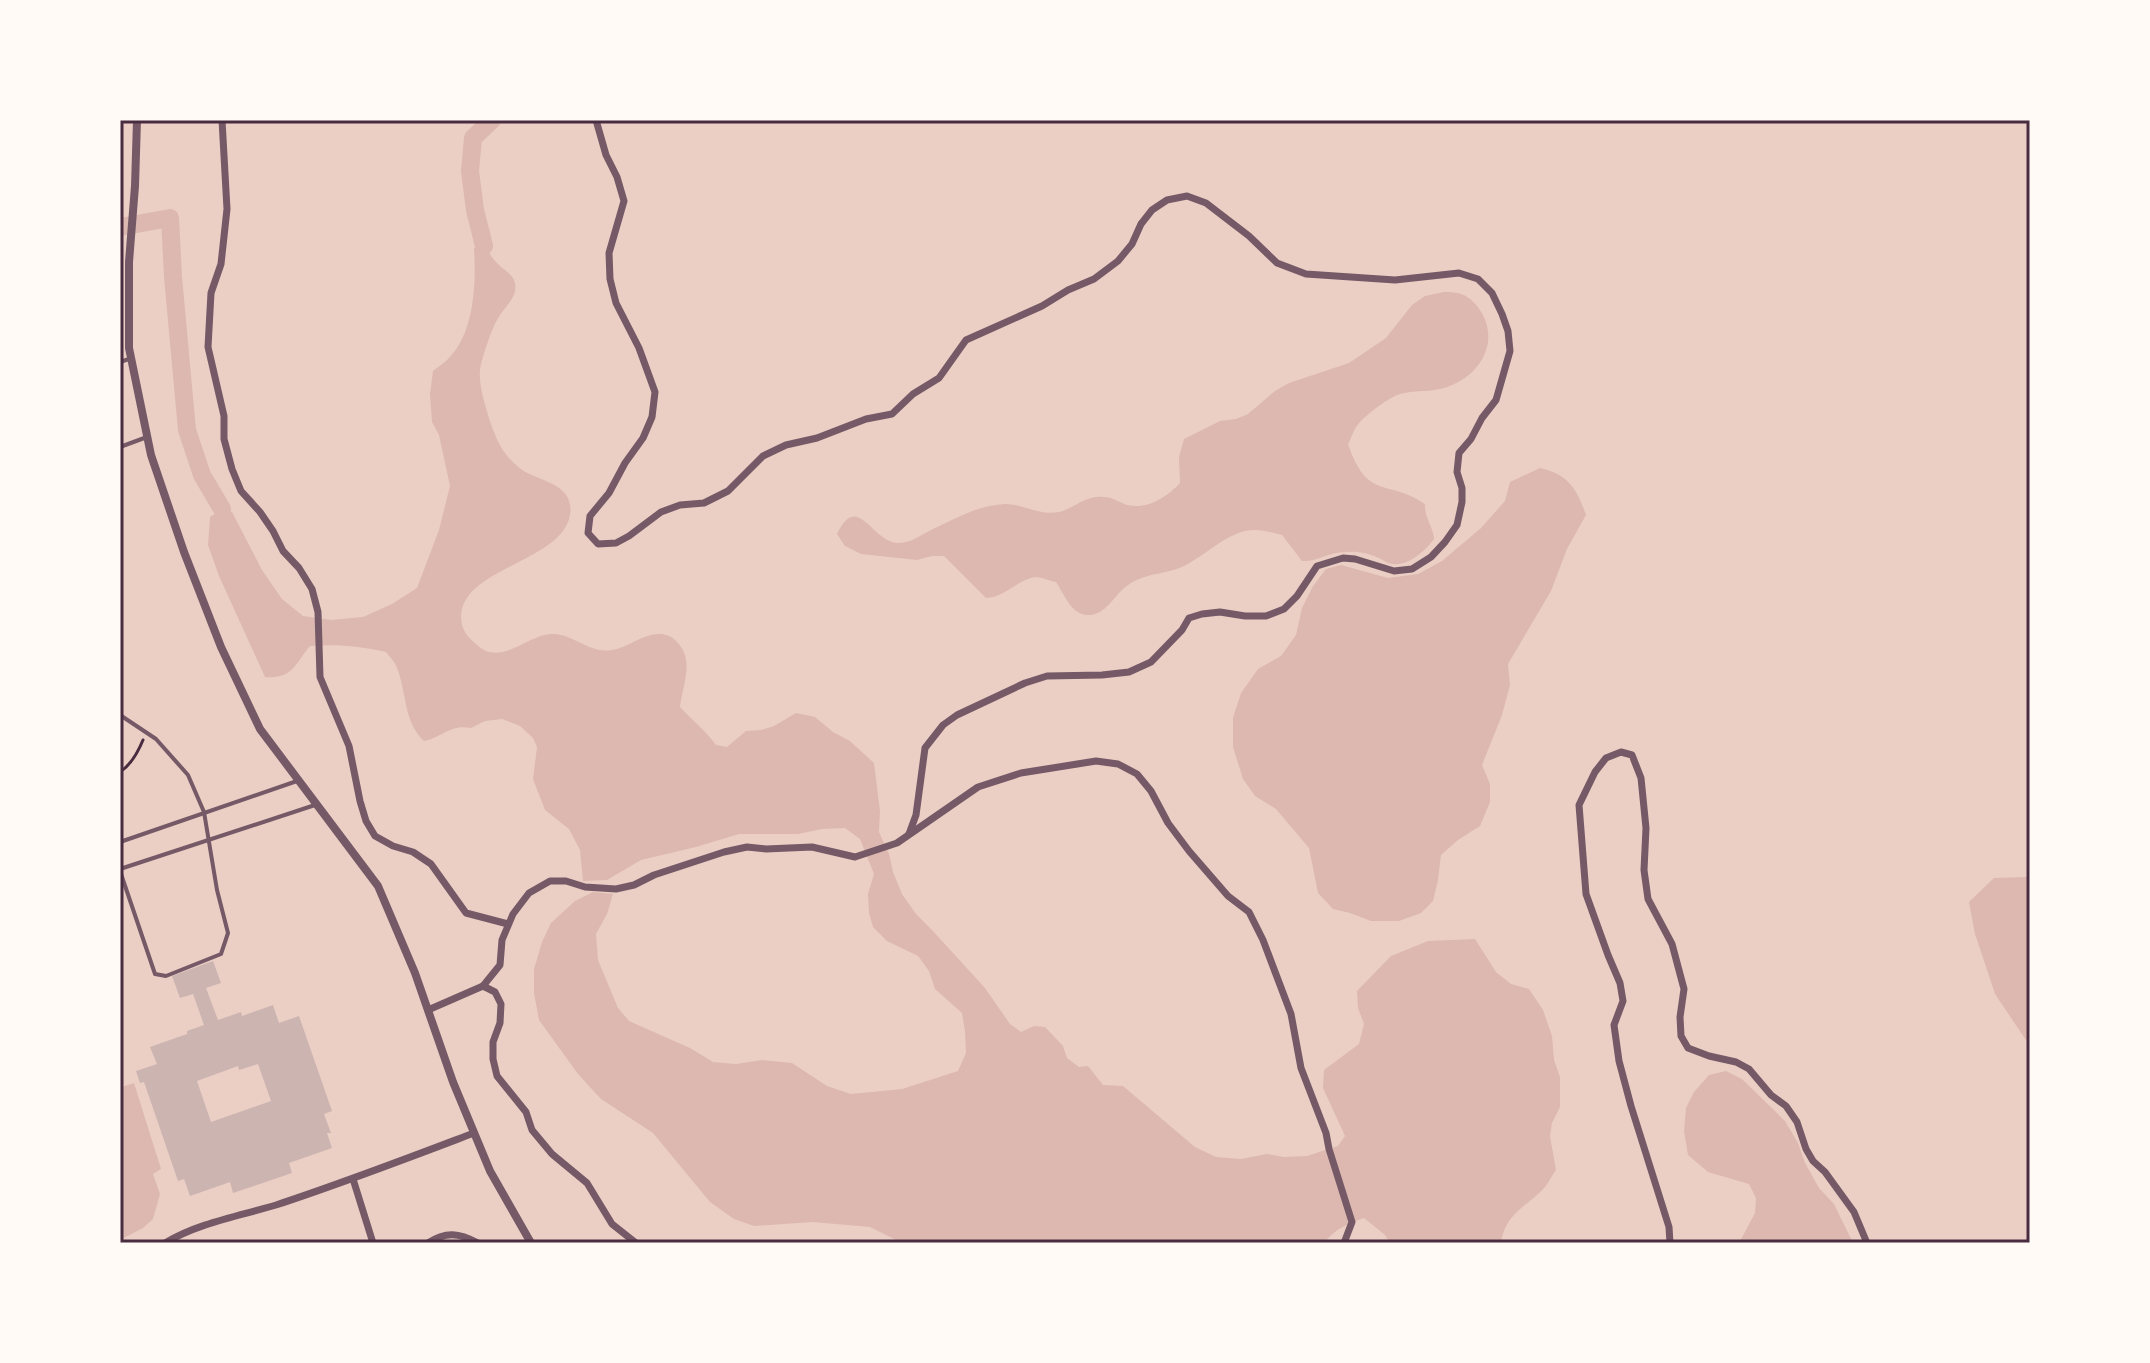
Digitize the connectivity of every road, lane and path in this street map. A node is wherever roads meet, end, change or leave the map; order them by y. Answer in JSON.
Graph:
{"nodes":[{"id":1,"x":137,"y":120,"type":"edge"},
{"id":2,"x":222,"y":120,"type":"edge"},
{"id":3,"x":596,"y":120,"type":"edge"},
{"id":4,"x":131,"y":358,"type":"junction"},
{"id":5,"x":120,"y":362,"type":"edge"},
{"id":6,"x":147,"y":437,"type":"junction"},
{"id":7,"x":120,"y":447,"type":"edge"},
{"id":8,"x":120,"y":715,"type":"edge"},
{"id":9,"x":146,"y":732,"type":"junction"},
{"id":10,"x":120,"y":772,"type":"edge"},
{"id":11,"x":299,"y":780,"type":"junction"},
{"id":12,"x":317,"y":804,"type":"junction"},
{"id":13,"x":204,"y":812,"type":"junction"},
{"id":14,"x":909,"y":834,"type":"junction"},
{"id":15,"x":209,"y":840,"type":"junction"},
{"id":16,"x":120,"y":842,"type":"edge"},
{"id":17,"x":120,"y":870,"type":"edge"},
{"id":18,"x":508,"y":924,"type":"junction"},
{"id":19,"x":483,"y":986,"type":"junction"},
{"id":20,"x":428,"y":1010,"type":"junction"},
{"id":21,"x":474,"y":1133,"type":"junction"},
{"id":22,"x":353,"y":1179,"type":"junction"},
{"id":23,"x":165,"y":1243,"type":"edge"},
{"id":24,"x":373,"y":1243,"type":"edge"},
{"id":25,"x":428,"y":1243,"type":"edge"},
{"id":26,"x":478,"y":1243,"type":"edge"},
{"id":27,"x":531,"y":1243,"type":"edge"},
{"id":28,"x":636,"y":1243,"type":"edge"},
{"id":29,"x":1344,"y":1243,"type":"edge"},
{"id":30,"x":1670,"y":1243,"type":"edge"},
{"id":31,"x":1867,"y":1243,"type":"edge"}],
"edges":[{"from":1,"to":4,"type":"street"},
{"from":2,"to":18,"type":"street"},
{"from":3,"to":14,"type":"street"},
{"from":4,"to":5,"type":"lane"},
{"from":4,"to":6,"type":"street"},
{"from":6,"to":7,"type":"lane"},
{"from":6,"to":11,"type":"street"},
{"from":8,"to":9,"type":"lane"},
{"from":9,"to":10,"type":"path"},
{"from":9,"to":13,"type":"lane"},
{"from":11,"to":12,"type":"street"},
{"from":11,"to":13,"type":"lane"},
{"from":12,"to":15,"type":"lane"},
{"from":12,"to":20,"type":"street"},
{"from":13,"to":15,"type":"lane"},
{"from":13,"to":16,"type":"lane"},
{"from":14,"to":18,"type":"street"},
{"from":14,"to":29,"type":"street"},
{"from":15,"to":17,"type":"lane"},
{"from":15,"to":17,"type":"lane"},
{"from":18,"to":19,"type":"street"},
{"from":19,"to":20,"type":"street"},
{"from":19,"to":28,"type":"street"},
{"from":20,"to":21,"type":"street"},
{"from":21,"to":22,"type":"street"},
{"from":21,"to":27,"type":"street"},
{"from":22,"to":23,"type":"street"},
{"from":22,"to":24,"type":"street"},
{"from":25,"to":26,"type":"street"},
{"from":30,"to":31,"type":"street"}]}
